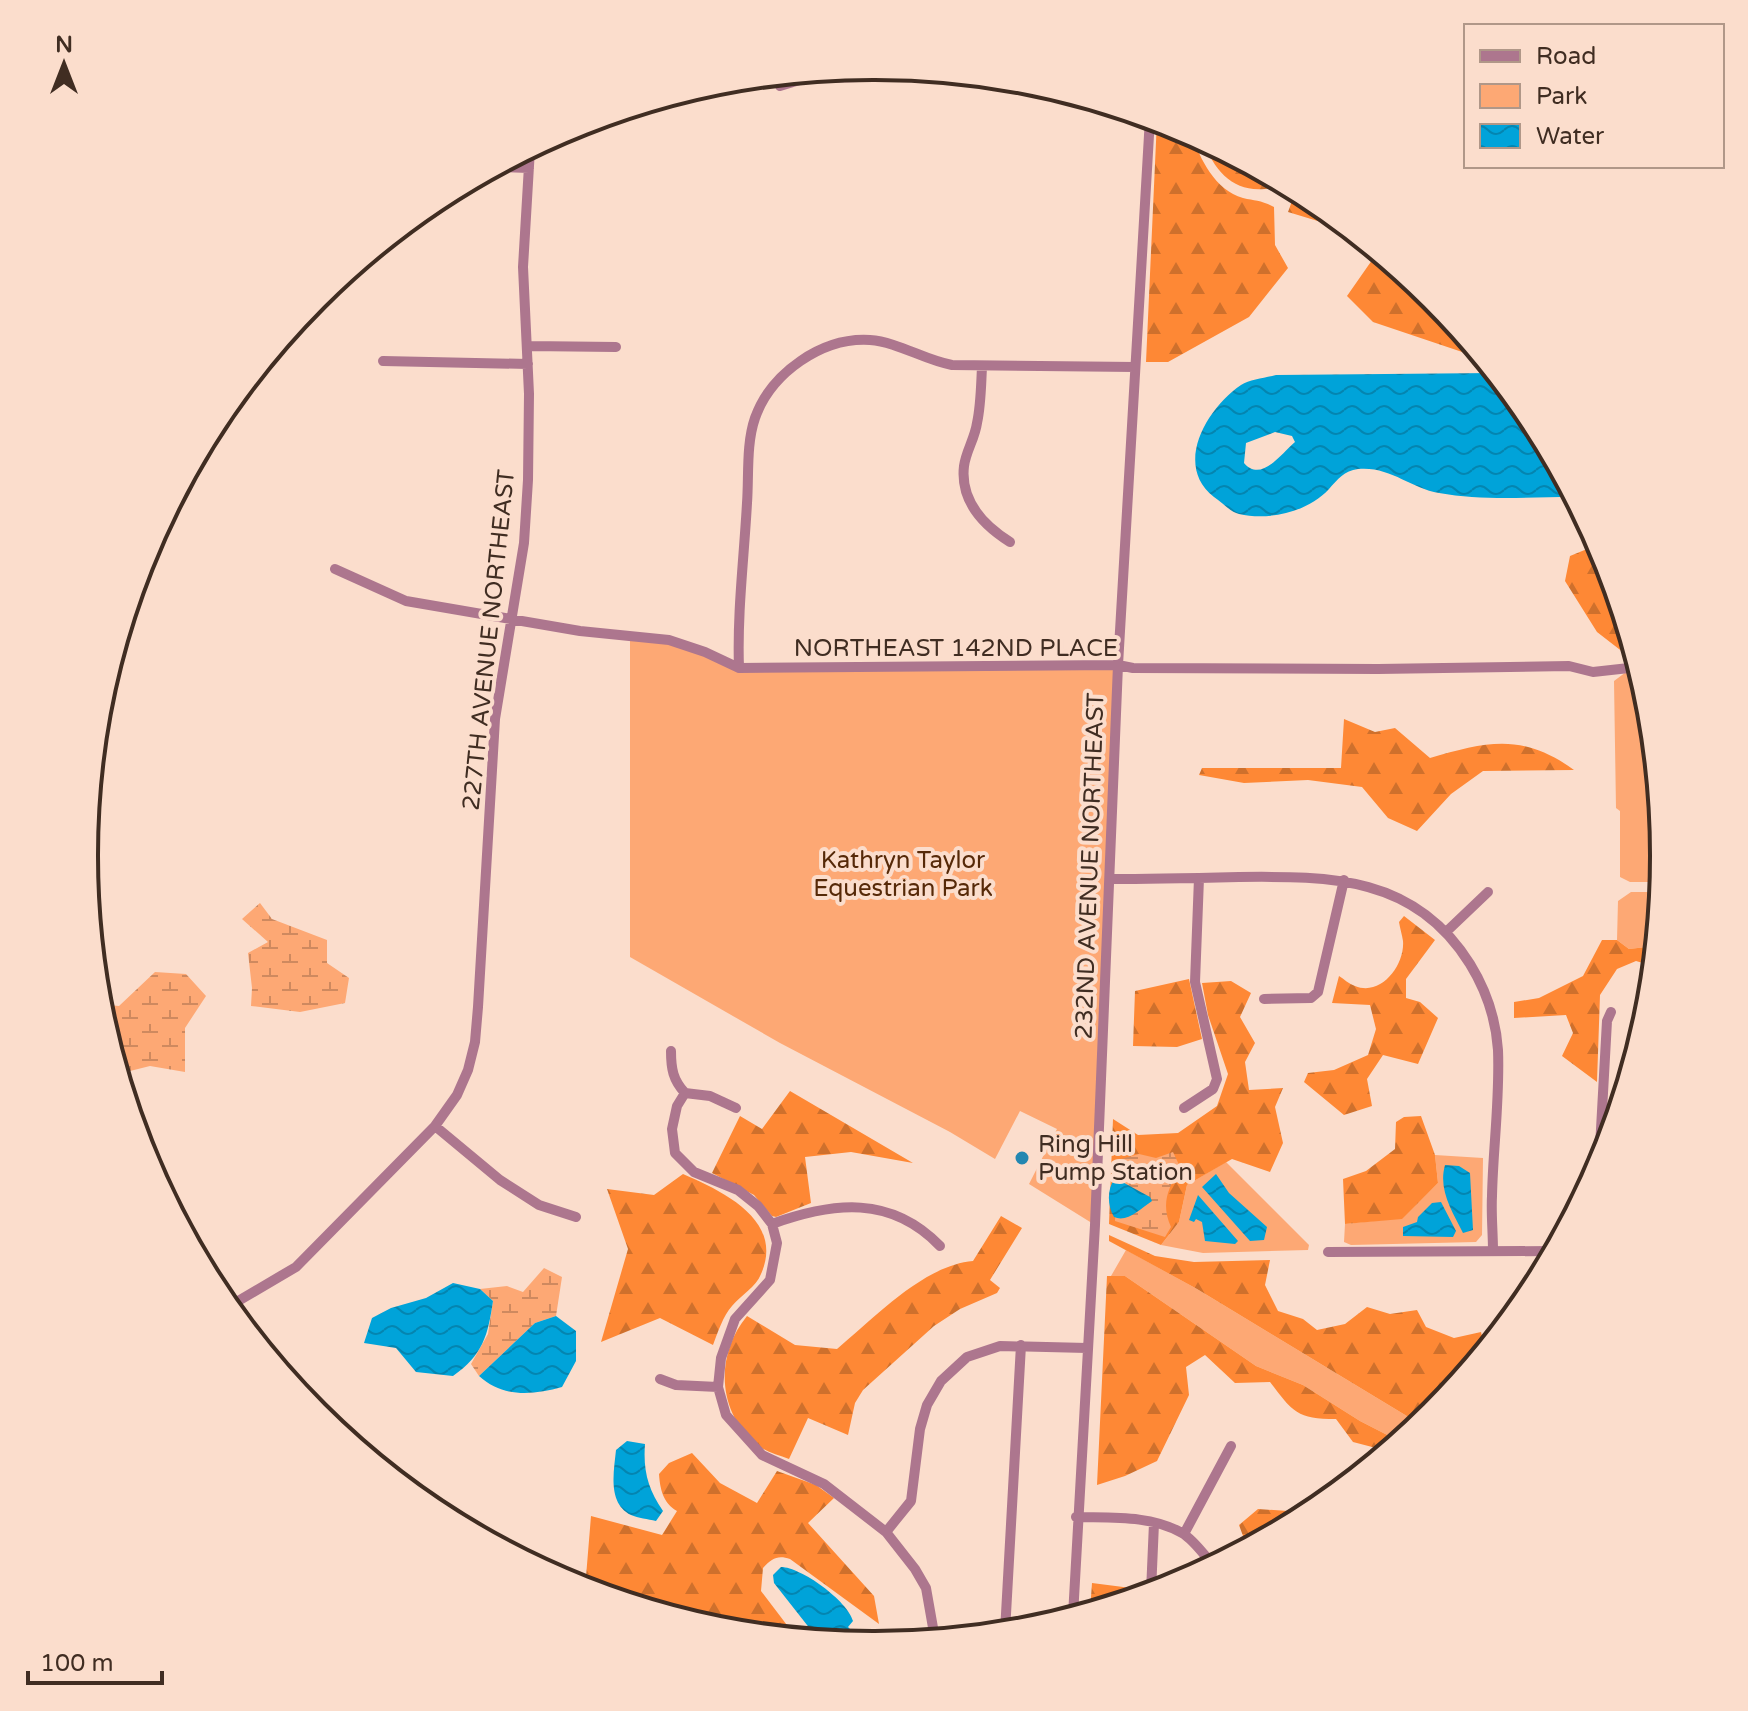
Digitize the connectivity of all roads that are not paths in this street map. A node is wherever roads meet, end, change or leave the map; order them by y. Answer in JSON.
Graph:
{"nodes":[{"id":1,"x":1149,"y":131,"type":"edge"},
{"id":2,"x":529,"y":161,"type":"edge"},
{"id":3,"x":517,"y":168,"type":"edge"},
{"id":4,"x":529,"y":168,"type":"junction"},
{"id":5,"x":528,"y":346,"type":"junction"},
{"id":6,"x":616,"y":347,"type":"dead end"},
{"id":7,"x":383,"y":361,"type":"dead end"},
{"id":8,"x":528,"y":364,"type":"junction"},
{"id":9,"x":982,"y":367,"type":"junction"},
{"id":10,"x":1135,"y":367,"type":"junction"},
{"id":11,"x":1010,"y":542,"type":"dead end"},
{"id":12,"x":335,"y":569,"type":"dead end"},
{"id":13,"x":512,"y":621,"type":"junction"},
{"id":14,"x":1118,"y":665,"type":"junction"},
{"id":15,"x":739,"y":668,"type":"junction"},
{"id":16,"x":1626,"y":668,"type":"edge"},
{"id":17,"x":1199,"y":878,"type":"junction"},
{"id":18,"x":1111,"y":879,"type":"junction"},
{"id":19,"x":1344,"y":880,"type":"junction"},
{"id":20,"x":1488,"y":892,"type":"dead end"},
{"id":21,"x":1446,"y":932,"type":"junction"},
{"id":22,"x":1264,"y":999,"type":"dead end"},
{"id":23,"x":1611,"y":1012,"type":"dead end"},
{"id":24,"x":671,"y":1051,"type":"dead end"},
{"id":25,"x":685,"y":1093,"type":"junction"},
{"id":26,"x":736,"y":1108,"type":"dead end"},
{"id":27,"x":1184,"y":1108,"type":"dead end"},
{"id":28,"x":1601,"y":1124,"type":"edge"},
{"id":29,"x":435,"y":1126,"type":"junction"},
{"id":30,"x":576,"y":1217,"type":"dead end"},
{"id":31,"x":772,"y":1224,"type":"junction"},
{"id":32,"x":940,"y":1246,"type":"dead end"},
{"id":33,"x":1493,"y":1251,"type":"junction"},
{"id":34,"x":1541,"y":1251,"type":"edge"},
{"id":35,"x":1328,"y":1252,"type":"dead end"},
{"id":36,"x":239,"y":1300,"type":"edge"},
{"id":37,"x":1021,"y":1345,"type":"junction"},
{"id":38,"x":1087,"y":1348,"type":"junction"},
{"id":39,"x":660,"y":1379,"type":"dead end"},
{"id":40,"x":718,"y":1387,"type":"junction"},
{"id":41,"x":1231,"y":1446,"type":"dead end"},
{"id":42,"x":1076,"y":1517,"type":"junction"},
{"id":43,"x":1154,"y":1523,"type":"junction"},
{"id":44,"x":886,"y":1532,"type":"junction"},
{"id":45,"x":1184,"y":1534,"type":"junction"},
{"id":46,"x":1205,"y":1556,"type":"edge"},
{"id":47,"x":1152,"y":1579,"type":"edge"},
{"id":48,"x":1073,"y":1605,"type":"edge"},
{"id":49,"x":1006,"y":1619,"type":"edge"},
{"id":50,"x":933,"y":1628,"type":"edge"}],
"edges":[{"from":1,"to":10,"type":"street","name":"232ND AVENUE NORTHEAST"},
{"from":2,"to":4,"type":"street","name":"227TH AVENUE NORTHEAST"},
{"from":3,"to":4,"type":"street"},
{"from":4,"to":5,"type":"street","name":"227TH AVENUE NORTHEAST"},
{"from":5,"to":6,"type":"street"},
{"from":5,"to":8,"type":"street","name":"227TH AVENUE NORTHEAST"},
{"from":7,"to":8,"type":"street"},
{"from":8,"to":13,"type":"street","name":"227TH AVENUE NORTHEAST"},
{"from":9,"to":10,"type":"street"},
{"from":9,"to":11,"type":"street"},
{"from":9,"to":15,"type":"street"},
{"from":10,"to":14,"type":"street","name":"232ND AVENUE NORTHEAST"},
{"from":12,"to":13,"type":"street","name":"NORTHEAST 142ND PLACE"},
{"from":13,"to":15,"type":"street","name":"NORTHEAST 142ND PLACE"},
{"from":13,"to":29,"type":"street","name":"227TH AVENUE NORTHEAST"},
{"from":14,"to":15,"type":"street","name":"NORTHEAST 142ND PLACE"},
{"from":14,"to":16,"type":"street","name":"NORTHEAST 142ND PLACE"},
{"from":14,"to":18,"type":"street","name":"232ND AVENUE NORTHEAST"},
{"from":17,"to":18,"type":"street"},
{"from":17,"to":19,"type":"street"},
{"from":17,"to":27,"type":"street"},
{"from":18,"to":38,"type":"street","name":"232ND AVENUE NORTHEAST"},
{"from":19,"to":21,"type":"street"},
{"from":19,"to":22,"type":"street"},
{"from":20,"to":21,"type":"street"},
{"from":21,"to":33,"type":"street"},
{"from":23,"to":28,"type":"street"},
{"from":24,"to":25,"type":"street"},
{"from":25,"to":26,"type":"street"},
{"from":25,"to":31,"type":"street"},
{"from":29,"to":30,"type":"street"},
{"from":29,"to":36,"type":"street","name":"227TH AVENUE NORTHEAST"},
{"from":31,"to":32,"type":"street"},
{"from":31,"to":40,"type":"street"},
{"from":33,"to":34,"type":"street"},
{"from":33,"to":35,"type":"street"},
{"from":37,"to":38,"type":"street"},
{"from":37,"to":44,"type":"street"},
{"from":37,"to":49,"type":"street"},
{"from":38,"to":42,"type":"street","name":"232ND AVENUE NORTHEAST"},
{"from":39,"to":40,"type":"street"},
{"from":40,"to":44,"type":"street"},
{"from":41,"to":45,"type":"street"},
{"from":42,"to":43,"type":"street"},
{"from":42,"to":48,"type":"street","name":"232ND AVENUE NORTHEAST"},
{"from":43,"to":45,"type":"street"},
{"from":43,"to":47,"type":"street"},
{"from":44,"to":50,"type":"street"},
{"from":45,"to":46,"type":"street"}]}
